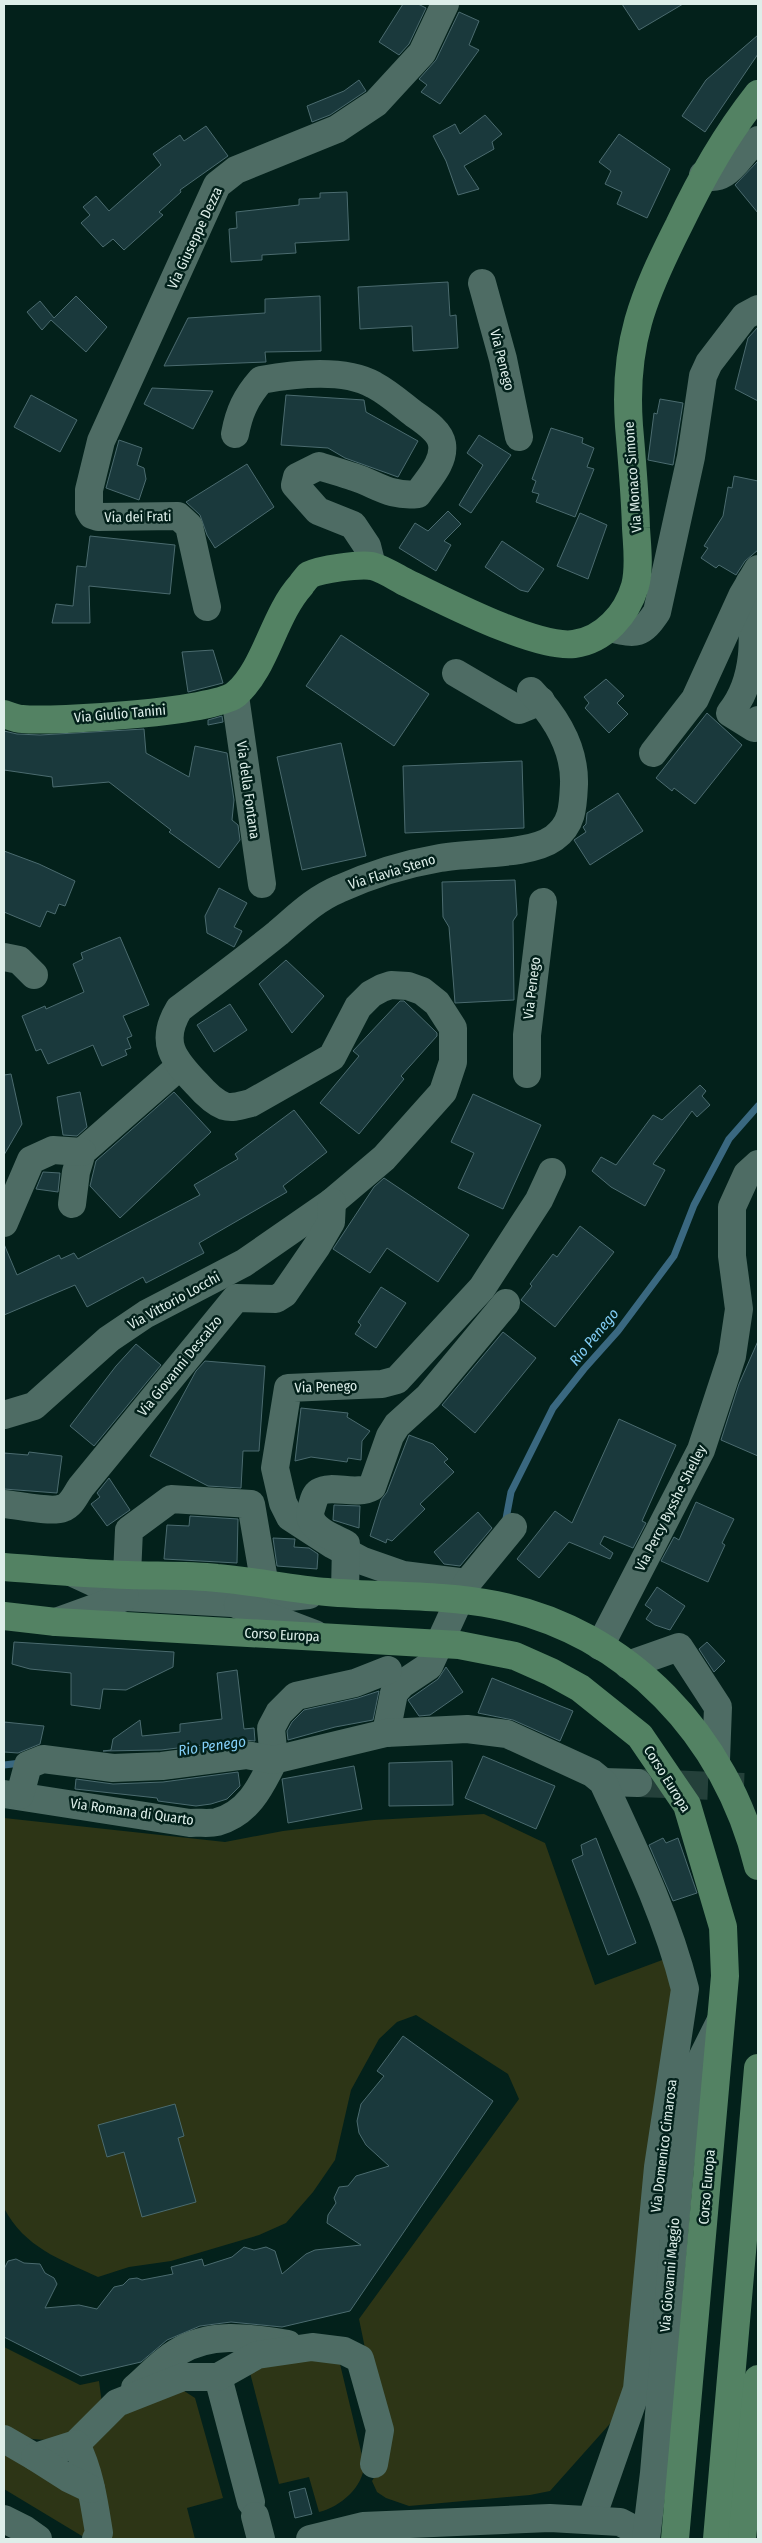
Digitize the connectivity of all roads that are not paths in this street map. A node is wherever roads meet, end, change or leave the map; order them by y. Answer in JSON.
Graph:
{"nodes":[{"id":1,"x":445,"y":4,"type":"edge"},
{"id":2,"x":758,"y":94,"type":"edge"},
{"id":3,"x":758,"y":140,"type":"edge"},
{"id":4,"x":703,"y":175,"type":"junction"},
{"id":5,"x":482,"y":283,"type":"dead end"},
{"id":6,"x":758,"y":309,"type":"edge"},
{"id":7,"x":235,"y":434,"type":"dead end"},
{"id":8,"x":519,"y":437,"type":"dead end"},
{"id":9,"x":92,"y":515,"type":"joint"},
{"id":10,"x":372,"y":566,"type":"junction"},
{"id":11,"x":754,"y":575,"type":"edge"},
{"id":12,"x":207,"y":607,"type":"dead end"},
{"id":13,"x":610,"y":628,"type":"junction"},
{"id":14,"x":456,"y":673,"type":"dead end"},
{"id":15,"x":235,"y":696,"type":"junction"},
{"id":16,"x":4,"y":714,"type":"edge"},
{"id":17,"x":758,"y":720,"type":"edge"},
{"id":18,"x":653,"y":753,"type":"dead end"},
{"id":19,"x":262,"y":884,"type":"dead end"},
{"id":20,"x":543,"y":902,"type":"dead end"},
{"id":21,"x":4,"y":957,"type":"edge"},
{"id":22,"x":34,"y":975,"type":"dead end"},
{"id":23,"x":180,"y":1066,"type":"junction"},
{"id":24,"x":527,"y":1074,"type":"dead end"},
{"id":25,"x":82,"y":1152,"type":"junction"},
{"id":26,"x":758,"y":1164,"type":"edge"},
{"id":27,"x":552,"y":1172,"type":"dead end"},
{"id":28,"x":340,"y":1196,"type":"junction"},
{"id":29,"x":72,"y":1204,"type":"dead end"},
{"id":30,"x":4,"y":1223,"type":"edge"},
{"id":31,"x":506,"y":1303,"type":"dead end"},
{"id":32,"x":4,"y":1415,"type":"edge"},
{"id":33,"x":4,"y":1504,"type":"edge"},
{"id":34,"x":513,"y":1527,"type":"dead end"},
{"id":35,"x":4,"y":1566,"type":"edge"},
{"id":36,"x":346,"y":1572,"type":"junction"},
{"id":37,"x":126,"y":1586,"type":"junction"},
{"id":38,"x":266,"y":1586,"type":"junction"},
{"id":39,"x":472,"y":1592,"type":"junction"},
{"id":40,"x":232,"y":1603,"type":"junction"},
{"id":41,"x":4,"y":1616,"type":"edge"},
{"id":42,"x":56,"y":1622,"type":"junction"},
{"id":43,"x":324,"y":1637,"type":"junction"},
{"id":44,"x":600,"y":1646,"type":"junction"},
{"id":45,"x":628,"y":1664,"type":"junction"},
{"id":46,"x":388,"y":1670,"type":"dead end"},
{"id":47,"x":386,"y":1733,"type":"junction"},
{"id":48,"x":274,"y":1760,"type":"junction"},
{"id":49,"x":716,"y":1760,"type":"junction"},
{"id":50,"x":603,"y":1782,"type":"junction"},
{"id":51,"x":638,"y":1783,"type":"tunnel mouth"},
{"id":52,"x":12,"y":1794,"type":"edge"},
{"id":53,"x":754,"y":1830,"type":"edge"},
{"id":54,"x":758,"y":1866,"type":"edge"},
{"id":55,"x":720,"y":2022,"type":"junction"},
{"id":56,"x":758,"y":2068,"type":"edge"},
{"id":57,"x":757,"y":2099,"type":"edge"},
{"id":58,"x":312,"y":2347,"type":"junction"},
{"id":59,"x":218,"y":2377,"type":"junction"},
{"id":60,"x":758,"y":2379,"type":"edge"},
{"id":61,"x":117,"y":2403,"type":"junction"},
{"id":62,"x":4,"y":2439,"type":"edge"},
{"id":63,"x":76,"y":2444,"type":"junction"},
{"id":64,"x":35,"y":2457,"type":"junction"},
{"id":65,"x":374,"y":2464,"type":"dead end"},
{"id":66,"x":91,"y":2489,"type":"junction"},
{"id":67,"x":4,"y":2518,"type":"edge"},
{"id":68,"x":592,"y":2518,"type":"junction"},
{"id":69,"x":256,"y":2519,"type":"edge"},
{"id":70,"x":645,"y":2537,"type":"edge"},
{"id":71,"x":38,"y":2539,"type":"edge"},
{"id":72,"x":96,"y":2539,"type":"edge"},
{"id":73,"x":310,"y":2539,"type":"edge"},
{"id":74,"x":675,"y":2539,"type":"edge"},
{"id":75,"x":718,"y":2539,"type":"edge"},
{"id":76,"x":742,"y":2539,"type":"edge"}],
"edges":[{"from":1,"to":9,"type":"street","name":"Via Giuseppe Dezza"},
{"from":2,"to":4,"type":"main road","name":"Via Monaco Simone"},
{"from":3,"to":4,"type":"street"},
{"from":4,"to":13,"type":"main road","name":"Via Monaco Simone"},
{"from":5,"to":8,"type":"street","name":"Via Penego"},
{"from":6,"to":13,"type":"street"},
{"from":7,"to":10,"type":"street"},
{"from":9,"to":12,"type":"street","name":"Via dei Frati"},
{"from":10,"to":13,"type":"main road","name":"Via Monaco Simone"},
{"from":10,"to":15,"type":"main road","name":"Via Monaco Simone"},
{"from":11,"to":17,"type":"street"},
{"from":11,"to":18,"type":"street"},
{"from":14,"to":23,"type":"street","name":"Via Flavia Steno"},
{"from":15,"to":16,"type":"main road","name":"Via Giulio Tanini"},
{"from":15,"to":19,"type":"street","name":"Via della Fontana"},
{"from":20,"to":24,"type":"street","name":"Via Penego"},
{"from":21,"to":22,"type":"street"},
{"from":23,"to":25,"type":"street"},
{"from":23,"to":28,"type":"street","name":"Via Flavia Steno"},
{"from":25,"to":29,"type":"street"},
{"from":25,"to":30,"type":"street"},
{"from":26,"to":44,"type":"street","name":"Via Percy Bysshe Shelley"},
{"from":27,"to":36,"type":"street","name":"Via Penego"},
{"from":28,"to":32,"type":"street","name":"Via Vittorio Locchi"},
{"from":28,"to":33,"type":"street","name":"Via Giovanni Descalzo"},
{"from":31,"to":36,"type":"street"},
{"from":34,"to":39,"type":"street"},
{"from":35,"to":37,"type":"main road"},
{"from":36,"to":38,"type":"main road"},
{"from":36,"to":39,"type":"street","name":"Via Penego"},
{"from":36,"to":39,"type":"main road"},
{"from":36,"to":40,"type":"street"},
{"from":37,"to":38,"type":"main road"},
{"from":37,"to":38,"type":"street"},
{"from":37,"to":40,"type":"street"},
{"from":37,"to":42,"type":"street"},
{"from":39,"to":44,"type":"main road"},
{"from":39,"to":47,"type":"street"},
{"from":40,"to":43,"type":"street"},
{"from":41,"to":42,"type":"main road","name":"Corso Europa"},
{"from":42,"to":43,"type":"main road","name":"Corso Europa"},
{"from":43,"to":55,"type":"main road","name":"Corso Europa"},
{"from":44,"to":45,"type":"main road"},
{"from":45,"to":49,"type":"main road"},
{"from":45,"to":49,"type":"street"},
{"from":46,"to":48,"type":"street"},
{"from":47,"to":48,"type":"street","name":"Via Romana di Quarto"},
{"from":47,"to":50,"type":"street","name":"Via Romana di Quarto"},
{"from":48,"to":52,"type":"street","name":"Via Romana di Quarto"},
{"from":48,"to":52,"type":"street","name":"Via Romana di Quarto"},
{"from":49,"to":53,"type":"main road"},
{"from":50,"to":51,"type":"street"},
{"from":50,"to":68,"type":"street","name":"Via Domenico Cimarosa"},
{"from":53,"to":54,"type":"main road"},
{"from":55,"to":70,"type":"street","name":"Via Giovanni Maggio"},
{"from":55,"to":74,"type":"main road","name":"Corso Europa"},
{"from":56,"to":57,"type":"main road"},
{"from":57,"to":75,"type":"main road"},
{"from":58,"to":59,"type":"street"},
{"from":58,"to":61,"type":"street"},
{"from":58,"to":65,"type":"street"},
{"from":59,"to":61,"type":"street"},
{"from":59,"to":69,"type":"street"},
{"from":60,"to":76,"type":"main road"},
{"from":61,"to":63,"type":"street"},
{"from":62,"to":64,"type":"street"},
{"from":63,"to":64,"type":"street"},
{"from":63,"to":66,"type":"street"},
{"from":64,"to":66,"type":"street"},
{"from":66,"to":72,"type":"street"},
{"from":67,"to":71,"type":"street"},
{"from":68,"to":70,"type":"street","name":"Via Giovanni Maggio"},
{"from":68,"to":73,"type":"street","name":"Via Giovanni Maggio"}]}
